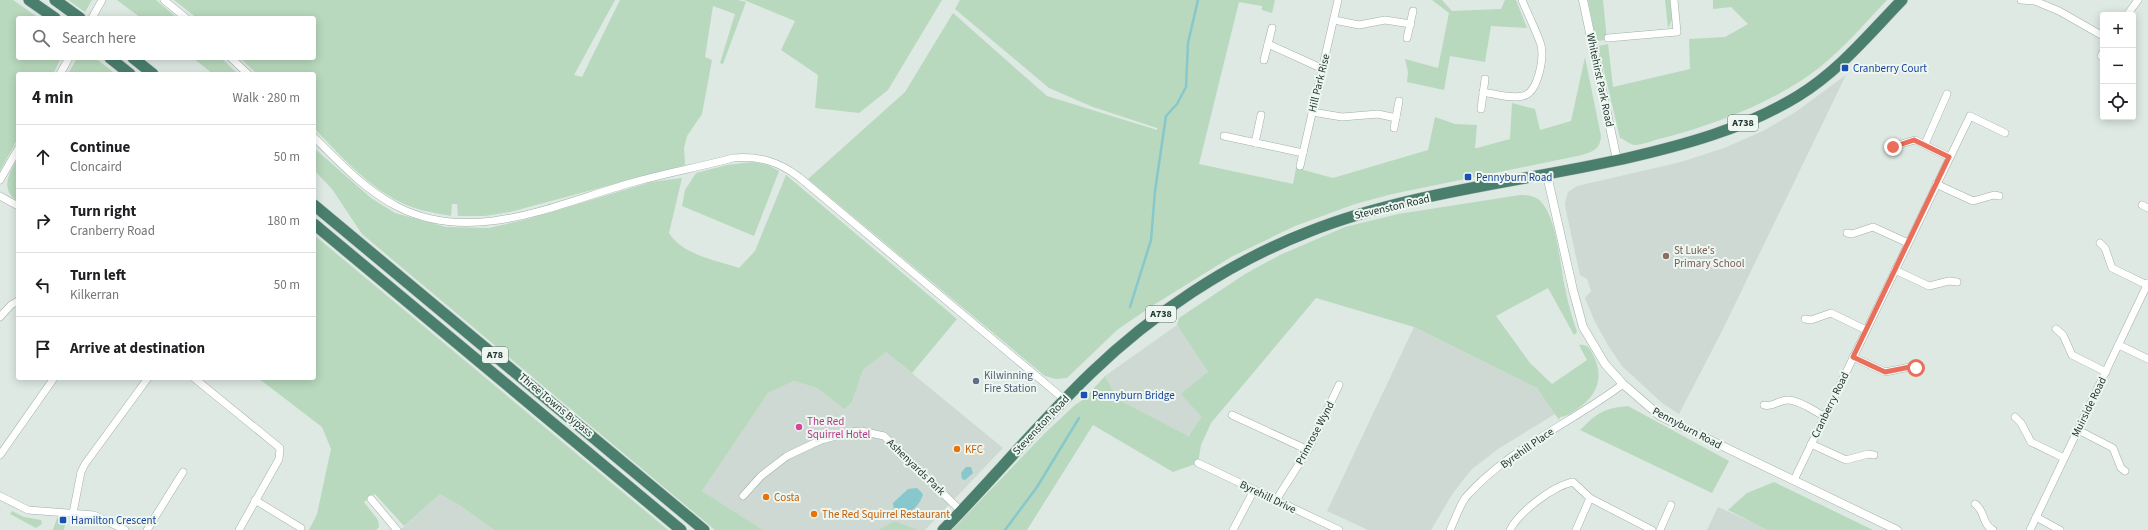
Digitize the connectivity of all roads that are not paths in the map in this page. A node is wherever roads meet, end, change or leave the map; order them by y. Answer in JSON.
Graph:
{"nodes":[{"id":1,"x":28,"y":0,"type":"edge"},
{"id":2,"x":55,"y":0,"type":"edge"},
{"id":3,"x":102,"y":0,"type":"edge"},
{"id":4,"x":164,"y":0,"type":"edge"},
{"id":5,"x":1338,"y":0,"type":"edge"},
{"id":6,"x":1522,"y":0,"type":"edge"},
{"id":7,"x":1583,"y":0,"type":"edge"},
{"id":8,"x":1674,"y":0,"type":"edge"},
{"id":9,"x":1902,"y":0,"type":"edge"},
{"id":10,"x":2021,"y":0,"type":"edge"},
{"id":11,"x":2138,"y":0,"type":"edge"},
{"id":12,"x":1413,"y":11,"type":"dead end"},
{"id":13,"x":2129,"y":12,"type":"edge"},
{"id":14,"x":52,"y":16,"type":"edge"},
{"id":15,"x":77,"y":16,"type":"edge"},
{"id":16,"x":93,"y":16,"type":"edge"},
{"id":17,"x":184,"y":16,"type":"edge"},
{"id":18,"x":1334,"y":20,"type":"junction"},
{"id":19,"x":1410,"y":24,"type":"junction"},
{"id":20,"x":1272,"y":28,"type":"dead end"},
{"id":21,"x":2100,"y":34,"type":"edge"},
{"id":22,"x":1407,"y":38,"type":"dead end"},
{"id":23,"x":1608,"y":38,"type":"dead end"},
{"id":24,"x":1268,"y":44,"type":"junction"},
{"id":25,"x":68,"y":60,"type":"edge"},
{"id":26,"x":112,"y":60,"type":"edge"},
{"id":27,"x":136,"y":60,"type":"edge"},
{"id":28,"x":233,"y":60,"type":"edge"},
{"id":29,"x":1264,"y":60,"type":"dead end"},
{"id":30,"x":1323,"y":69,"type":"junction"},
{"id":31,"x":61,"y":72,"type":"edge"},
{"id":32,"x":128,"y":72,"type":"edge"},
{"id":33,"x":150,"y":72,"type":"edge"},
{"id":34,"x":246,"y":72,"type":"edge"},
{"id":35,"x":1485,"y":79,"type":"dead end"},
{"id":36,"x":1483,"y":92,"type":"junction"},
{"id":37,"x":1947,"y":94,"type":"dead end"},
{"id":38,"x":1399,"y":101,"type":"dead end"},
{"id":39,"x":1481,"y":109,"type":"dead end"},
{"id":40,"x":1312,"y":112,"type":"junction"},
{"id":41,"x":1261,"y":115,"type":"dead end"},
{"id":42,"x":1396,"y":118,"type":"junction"},
{"id":43,"x":1394,"y":128,"type":"dead end"},
{"id":44,"x":2005,"y":133,"type":"dead end"},
{"id":45,"x":1224,"y":136,"type":"dead end"},
{"id":46,"x":316,"y":139,"type":"edge"},
{"id":47,"x":1255,"y":143,"type":"junction"},
{"id":48,"x":1925,"y":144,"type":"junction"},
{"id":49,"x":1890,"y":147,"type":"dead end"},
{"id":50,"x":16,"y":152,"type":"edge"},
{"id":51,"x":1302,"y":153,"type":"junction"},
{"id":52,"x":1949,"y":157,"type":"junction"},
{"id":53,"x":1617,"y":160,"type":"junction"},
{"id":54,"x":1300,"y":166,"type":"dead end"},
{"id":55,"x":1547,"y":175,"type":"junction"},
{"id":56,"x":0,"y":180,"type":"edge"},
{"id":57,"x":1936,"y":184,"type":"junction"},
{"id":58,"x":0,"y":196,"type":"edge"},
{"id":59,"x":1999,"y":196,"type":"dead end"},
{"id":60,"x":16,"y":205,"type":"edge"},
{"id":61,"x":316,"y":207,"type":"edge"},
{"id":62,"x":316,"y":226,"type":"edge"},
{"id":63,"x":1847,"y":232,"type":"dead end"},
{"id":64,"x":1908,"y":243,"type":"junction"},
{"id":65,"x":2100,"y":243,"type":"dead end"},
{"id":66,"x":1895,"y":270,"type":"junction"},
{"id":67,"x":1957,"y":282,"type":"dead end"},
{"id":68,"x":2148,"y":284,"type":"edge"},
{"id":69,"x":16,"y":302,"type":"edge"},
{"id":70,"x":0,"y":317,"type":"edge"},
{"id":71,"x":1805,"y":319,"type":"dead end"},
{"id":72,"x":2056,"y":329,"type":"dead end"},
{"id":73,"x":1866,"y":330,"type":"junction"},
{"id":74,"x":2118,"y":344,"type":"junction"},
{"id":75,"x":1853,"y":357,"type":"junction"},
{"id":76,"x":2148,"y":359,"type":"edge"},
{"id":77,"x":1916,"y":368,"type":"dead end"},
{"id":78,"x":2106,"y":372,"type":"junction"},
{"id":79,"x":53,"y":380,"type":"edge"},
{"id":80,"x":147,"y":380,"type":"edge"},
{"id":81,"x":196,"y":380,"type":"edge"},
{"id":82,"x":1623,"y":384,"type":"junction"},
{"id":83,"x":1339,"y":385,"type":"dead end"},
{"id":84,"x":1065,"y":400,"type":"junction"},
{"id":85,"x":1764,"y":405,"type":"dead end"},
{"id":86,"x":1232,"y":415,"type":"dead end"},
{"id":87,"x":1824,"y":416,"type":"junction"},
{"id":88,"x":2015,"y":417,"type":"dead end"},
{"id":89,"x":2078,"y":430,"type":"junction"},
{"id":90,"x":1811,"y":444,"type":"junction"},
{"id":91,"x":1308,"y":450,"type":"junction"},
{"id":92,"x":0,"y":455,"type":"edge"},
{"id":93,"x":1874,"y":455,"type":"dead end"},
{"id":94,"x":2064,"y":458,"type":"junction"},
{"id":95,"x":1198,"y":463,"type":"dead end"},
{"id":96,"x":2125,"y":471,"type":"dead end"},
{"id":97,"x":183,"y":472,"type":"dead end"},
{"id":98,"x":1794,"y":480,"type":"junction"},
{"id":99,"x":1254,"y":490,"type":"junction"},
{"id":100,"x":0,"y":496,"type":"edge"},
{"id":101,"x":743,"y":496,"type":"dead end"},
{"id":102,"x":1590,"y":498,"type":"junction"},
{"id":103,"x":371,"y":499,"type":"dead end"},
{"id":104,"x":255,"y":500,"type":"junction"},
{"id":105,"x":1276,"y":500,"type":"junction"},
{"id":106,"x":1975,"y":504,"type":"dead end"},
{"id":107,"x":1671,"y":505,"type":"dead end"},
{"id":108,"x":961,"y":511,"type":"junction"},
{"id":109,"x":73,"y":513,"type":"junction"},
{"id":110,"x":2036,"y":518,"type":"junction"},
{"id":111,"x":301,"y":528,"type":"dead end"},
{"id":112,"x":393,"y":529,"type":"edge"},
{"id":113,"x":124,"y":530,"type":"edge"},
{"id":114,"x":147,"y":530,"type":"edge"},
{"id":115,"x":239,"y":530,"type":"edge"},
{"id":116,"x":681,"y":530,"type":"edge"},
{"id":117,"x":704,"y":530,"type":"edge"},
{"id":118,"x":943,"y":530,"type":"edge"},
{"id":119,"x":1233,"y":530,"type":"edge"},
{"id":120,"x":1339,"y":530,"type":"edge"},
{"id":121,"x":1450,"y":530,"type":"edge"},
{"id":122,"x":1510,"y":530,"type":"edge"},
{"id":123,"x":1576,"y":530,"type":"edge"},
{"id":124,"x":1652,"y":530,"type":"edge"},
{"id":125,"x":1660,"y":530,"type":"edge"},
{"id":126,"x":1897,"y":530,"type":"edge"},
{"id":127,"x":1993,"y":530,"type":"edge"},
{"id":128,"x":2030,"y":530,"type":"edge"},
{"id":129,"x":2060,"y":530,"type":"edge"}],
"edges":[{"from":1,"to":14,"type":"highway"},
{"from":2,"to":15,"type":"highway"},
{"from":3,"to":16,"type":"street"},
{"from":4,"to":17,"type":"street"},
{"from":5,"to":18,"type":"street","name":"Hill Park Rise"},
{"from":6,"to":36,"type":"street"},
{"from":7,"to":53,"type":"street","name":"Whitehirst Park Road"},
{"from":8,"to":23,"type":"street"},
{"from":9,"to":53,"type":"highway","name":"Stevenston Road","number":"A738"},
{"from":10,"to":21,"type":"street"},
{"from":11,"to":13,"type":"street"},
{"from":12,"to":19,"type":"street"},
{"from":18,"to":19,"type":"street"},
{"from":18,"to":30,"type":"street","name":"Hill Park Rise"},
{"from":19,"to":22,"type":"street"},
{"from":20,"to":24,"type":"street"},
{"from":24,"to":29,"type":"street"},
{"from":24,"to":30,"type":"street"},
{"from":25,"to":31,"type":"street"},
{"from":26,"to":32,"type":"highway"},
{"from":27,"to":33,"type":"highway"},
{"from":28,"to":34,"type":"street"},
{"from":30,"to":40,"type":"street","name":"Hill Park Rise"},
{"from":35,"to":36,"type":"street"},
{"from":36,"to":39,"type":"street"},
{"from":37,"to":48,"type":"street"},
{"from":38,"to":42,"type":"street"},
{"from":40,"to":42,"type":"street"},
{"from":40,"to":51,"type":"street","name":"Hill Park Rise"},
{"from":41,"to":47,"type":"street"},
{"from":42,"to":43,"type":"street"},
{"from":44,"to":52,"type":"street","name":"Cranberry Road"},
{"from":45,"to":47,"type":"street"},
{"from":46,"to":84,"type":"street"},
{"from":47,"to":51,"type":"street"},
{"from":48,"to":49,"type":"street"},
{"from":48,"to":52,"type":"street"},
{"from":50,"to":56,"type":"street"},
{"from":51,"to":54,"type":"street","name":"Hill Park Rise"},
{"from":52,"to":57,"type":"street","name":"Cranberry Road"},
{"from":53,"to":55,"type":"highway","name":"Stevenston Road","number":"A738"},
{"from":55,"to":82,"type":"street","name":"Pennyburn Road"},
{"from":55,"to":84,"type":"highway","name":"Stevenston Road","number":"A738"},
{"from":57,"to":59,"type":"street"},
{"from":57,"to":64,"type":"street","name":"Cranberry Road"},
{"from":58,"to":60,"type":"street"},
{"from":61,"to":117,"type":"highway","name":"Three Towns Bypass","number":"A78"},
{"from":62,"to":116,"type":"highway","name":"Three Towns Bypass","number":"A78"},
{"from":63,"to":64,"type":"street"},
{"from":64,"to":66,"type":"street","name":"Cranberry Road"},
{"from":65,"to":68,"type":"street"},
{"from":66,"to":67,"type":"street"},
{"from":66,"to":73,"type":"street","name":"Cranberry Road"},
{"from":68,"to":74,"type":"street","name":"Muirside Road"},
{"from":69,"to":70,"type":"street"},
{"from":71,"to":73,"type":"street"},
{"from":72,"to":78,"type":"street"},
{"from":73,"to":75,"type":"street","name":"Cranberry Road"},
{"from":74,"to":76,"type":"street"},
{"from":74,"to":78,"type":"street","name":"Muirside Road"},
{"from":75,"to":77,"type":"street"},
{"from":75,"to":87,"type":"street","name":"Cranberry Road"},
{"from":78,"to":89,"type":"street","name":"Muirside Road"},
{"from":79,"to":92,"type":"street"},
{"from":80,"to":109,"type":"street"},
{"from":81,"to":104,"type":"street"},
{"from":82,"to":98,"type":"street","name":"Pennyburn Road"},
{"from":82,"to":121,"type":"street","name":"Byrehill Place"},
{"from":83,"to":91,"type":"street","name":"Primrose Wynd"},
{"from":84,"to":108,"type":"highway","name":"Stevenston Road","number":"A738"},
{"from":85,"to":87,"type":"street"},
{"from":86,"to":91,"type":"street"},
{"from":87,"to":90,"type":"street","name":"Cranberry Road"},
{"from":88,"to":94,"type":"street"},
{"from":89,"to":94,"type":"street","name":"Muirside Road"},
{"from":89,"to":96,"type":"street"},
{"from":90,"to":93,"type":"street"},
{"from":90,"to":98,"type":"street","name":"Cranberry Road"},
{"from":91,"to":105,"type":"street","name":"Primrose Wynd"},
{"from":94,"to":110,"type":"street","name":"Muirside Road"},
{"from":95,"to":99,"type":"street","name":"Byrehill Drive"},
{"from":97,"to":114,"type":"street"},
{"from":98,"to":126,"type":"street","name":"Pennyburn Road"},
{"from":99,"to":105,"type":"street","name":"Byrehill Drive"},
{"from":99,"to":119,"type":"street"},
{"from":100,"to":109,"type":"street"},
{"from":101,"to":108,"type":"street","name":"Ashenyards Park"},
{"from":102,"to":122,"type":"street"},
{"from":102,"to":123,"type":"street"},
{"from":102,"to":124,"type":"street"},
{"from":103,"to":112,"type":"street"},
{"from":104,"to":111,"type":"street"},
{"from":104,"to":115,"type":"street"},
{"from":105,"to":120,"type":"street","name":"Byrehill Drive"},
{"from":106,"to":127,"type":"street"},
{"from":107,"to":125,"type":"street"},
{"from":108,"to":118,"type":"highway","name":"Stevenston Road","number":"A738"},
{"from":109,"to":113,"type":"street"},
{"from":110,"to":128,"type":"street","name":"Muirside Road"},
{"from":110,"to":129,"type":"street"}]}
